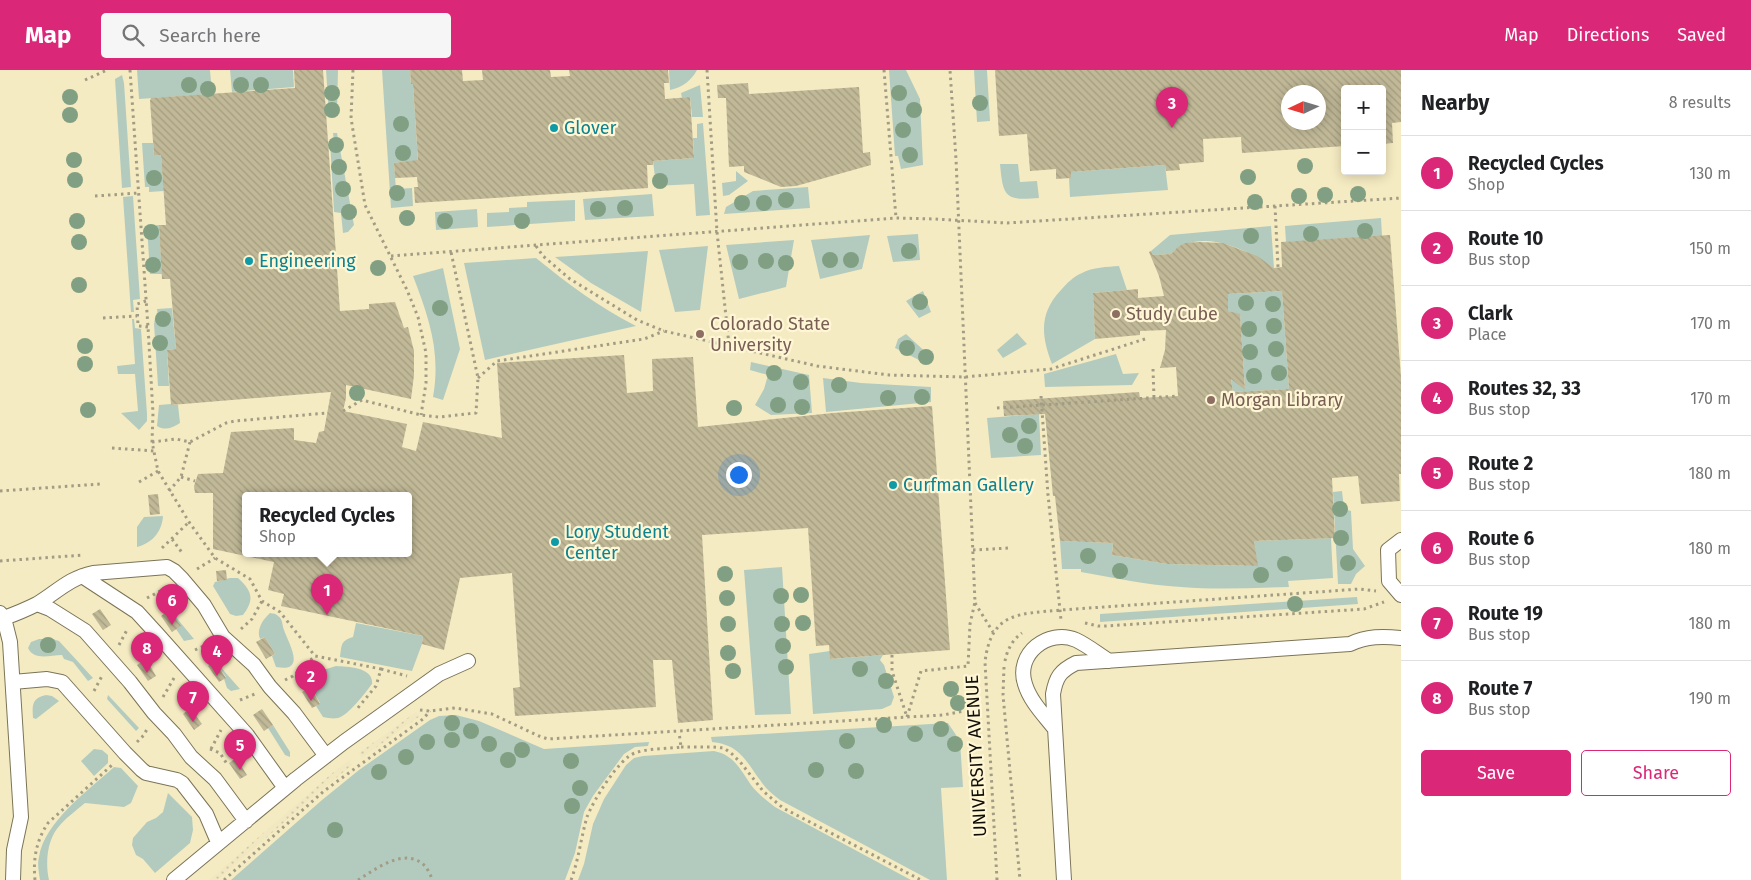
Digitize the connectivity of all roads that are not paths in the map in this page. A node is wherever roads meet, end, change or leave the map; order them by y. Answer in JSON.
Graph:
{"nodes":[{"id":1,"x":1401,"y":540,"type":"edge"},
{"id":2,"x":82,"y":576,"type":"junction"},
{"id":3,"x":1401,"y":595,"type":"edge"},
{"id":4,"x":37,"y":604,"type":"junction"},
{"id":5,"x":2,"y":616,"type":"edge"},
{"id":6,"x":1401,"y":638,"type":"edge"},
{"id":7,"x":468,"y":661,"type":"dead end"},
{"id":8,"x":1109,"y":661,"type":"junction"},
{"id":9,"x":13,"y":682,"type":"junction"},
{"id":10,"x":1055,"y":729,"type":"junction"},
{"id":11,"x":326,"y":756,"type":"junction"},
{"id":12,"x":285,"y":788,"type":"junction"},
{"id":13,"x":246,"y":821,"type":"junction"},
{"id":14,"x":218,"y":842,"type":"junction"},
{"id":15,"x":13,"y":880,"type":"edge"},
{"id":16,"x":174,"y":880,"type":"edge"},
{"id":17,"x":1064,"y":880,"type":"edge"}],
"edges":[{"from":1,"to":3,"type":"lane"},
{"from":2,"to":4,"type":"lane"},
{"from":2,"to":11,"type":"lane"},
{"from":2,"to":12,"type":"lane"},
{"from":4,"to":5,"type":"lane"},
{"from":4,"to":13,"type":"lane"},
{"from":5,"to":9,"type":"lane"},
{"from":6,"to":8,"type":"lane"},
{"from":7,"to":11,"type":"lane"},
{"from":8,"to":10,"type":"lane"},
{"from":8,"to":10,"type":"lane"},
{"from":9,"to":14,"type":"lane"},
{"from":9,"to":15,"type":"lane"},
{"from":10,"to":17,"type":"lane"},
{"from":11,"to":12,"type":"lane"},
{"from":12,"to":13,"type":"lane"},
{"from":13,"to":14,"type":"lane"},
{"from":14,"to":16,"type":"lane"}]}
